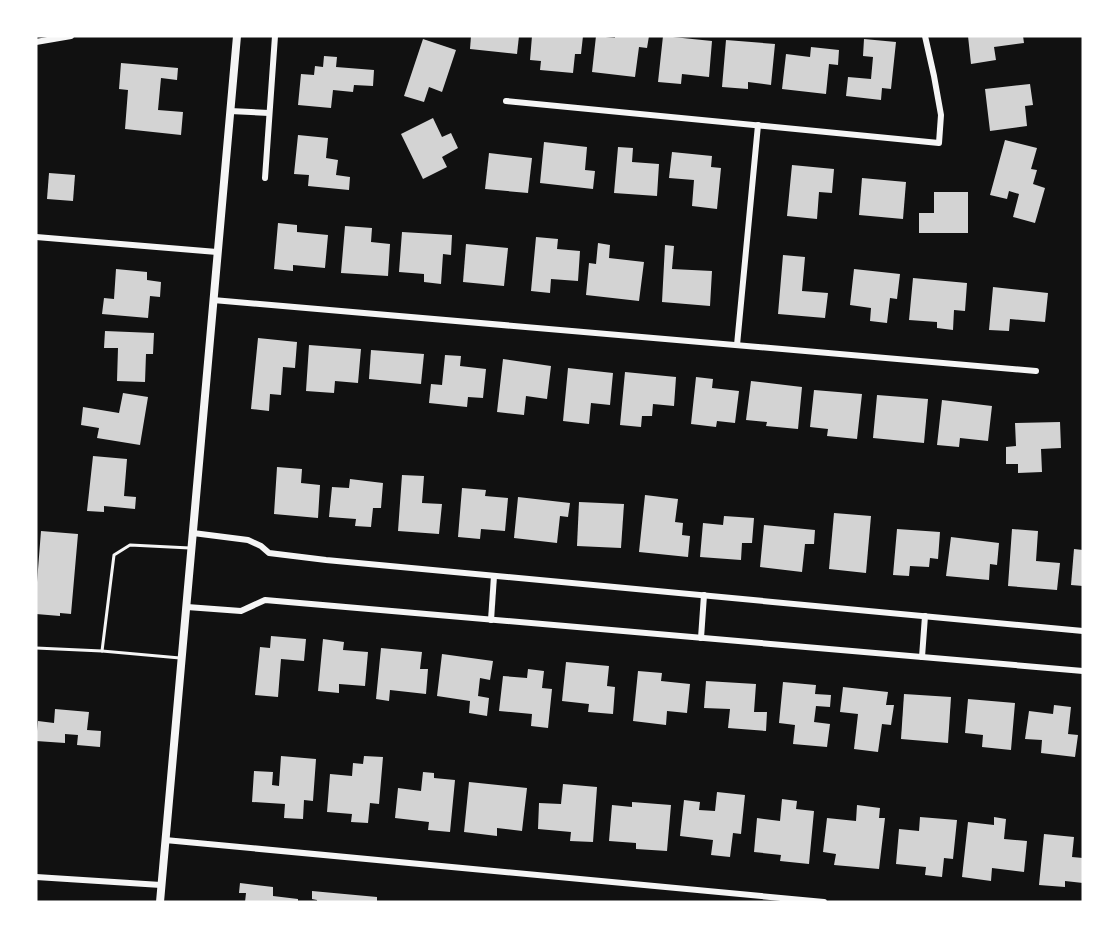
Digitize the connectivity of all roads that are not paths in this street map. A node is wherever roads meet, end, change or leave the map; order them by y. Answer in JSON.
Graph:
{"nodes":[{"id":1,"x":70,"y":36,"type":"edge"},
{"id":2,"x":237,"y":36,"type":"edge"},
{"id":3,"x":275,"y":36,"type":"edge"},
{"id":4,"x":925,"y":36,"type":"edge"},
{"id":5,"x":36,"y":42,"type":"edge"},
{"id":6,"x":506,"y":101,"type":"dead end"},
{"id":7,"x":230,"y":111,"type":"junction"},
{"id":8,"x":269,"y":113,"type":"junction"},
{"id":9,"x":758,"y":125,"type":"junction"},
{"id":10,"x":265,"y":178,"type":"dead end"},
{"id":11,"x":36,"y":237,"type":"edge"},
{"id":12,"x":218,"y":252,"type":"junction"},
{"id":13,"x":213,"y":300,"type":"junction"},
{"id":14,"x":736,"y":345,"type":"junction"},
{"id":15,"x":1036,"y":371,"type":"dead end"},
{"id":16,"x":193,"y":533,"type":"junction"},
{"id":17,"x":192,"y":548,"type":"junction"},
{"id":18,"x":494,"y":576,"type":"junction"},
{"id":19,"x":704,"y":595,"type":"junction"},
{"id":20,"x":187,"y":607,"type":"junction"},
{"id":21,"x":925,"y":616,"type":"junction"},
{"id":22,"x":491,"y":620,"type":"junction"},
{"id":23,"x":1083,"y":631,"type":"edge"},
{"id":24,"x":701,"y":638,"type":"junction"},
{"id":25,"x":36,"y":648,"type":"edge"},
{"id":26,"x":102,"y":651,"type":"junction"},
{"id":27,"x":922,"y":657,"type":"junction"},
{"id":28,"x":182,"y":659,"type":"junction"},
{"id":29,"x":1083,"y":670,"type":"edge"},
{"id":30,"x":165,"y":840,"type":"junction"},
{"id":31,"x":36,"y":877,"type":"edge"},
{"id":32,"x":161,"y":885,"type":"junction"},
{"id":33,"x":160,"y":902,"type":"edge"},
{"id":34,"x":824,"y":902,"type":"edge"}],
"edges":[{"from":1,"to":5,"type":"street"},
{"from":2,"to":7,"type":"main road"},
{"from":3,"to":8,"type":"street"},
{"from":4,"to":9,"type":"street"},
{"from":6,"to":9,"type":"street"},
{"from":7,"to":8,"type":"street"},
{"from":7,"to":12,"type":"main road"},
{"from":8,"to":10,"type":"street"},
{"from":9,"to":14,"type":"street"},
{"from":11,"to":12,"type":"street"},
{"from":12,"to":13,"type":"main road"},
{"from":13,"to":14,"type":"street"},
{"from":13,"to":16,"type":"main road"},
{"from":14,"to":15,"type":"street"},
{"from":16,"to":17,"type":"main road"},
{"from":16,"to":18,"type":"street"},
{"from":17,"to":20,"type":"main road"},
{"from":17,"to":26,"type":"lane"},
{"from":18,"to":19,"type":"street"},
{"from":18,"to":22,"type":"street"},
{"from":19,"to":21,"type":"street"},
{"from":19,"to":24,"type":"street"},
{"from":20,"to":22,"type":"street"},
{"from":20,"to":28,"type":"main road"},
{"from":21,"to":23,"type":"street"},
{"from":21,"to":27,"type":"street"},
{"from":22,"to":24,"type":"street"},
{"from":24,"to":27,"type":"street"},
{"from":25,"to":26,"type":"lane"},
{"from":26,"to":28,"type":"lane"},
{"from":27,"to":29,"type":"street"},
{"from":28,"to":30,"type":"main road"},
{"from":30,"to":32,"type":"main road"},
{"from":30,"to":34,"type":"street"},
{"from":31,"to":32,"type":"street"},
{"from":32,"to":33,"type":"main road"}]}
